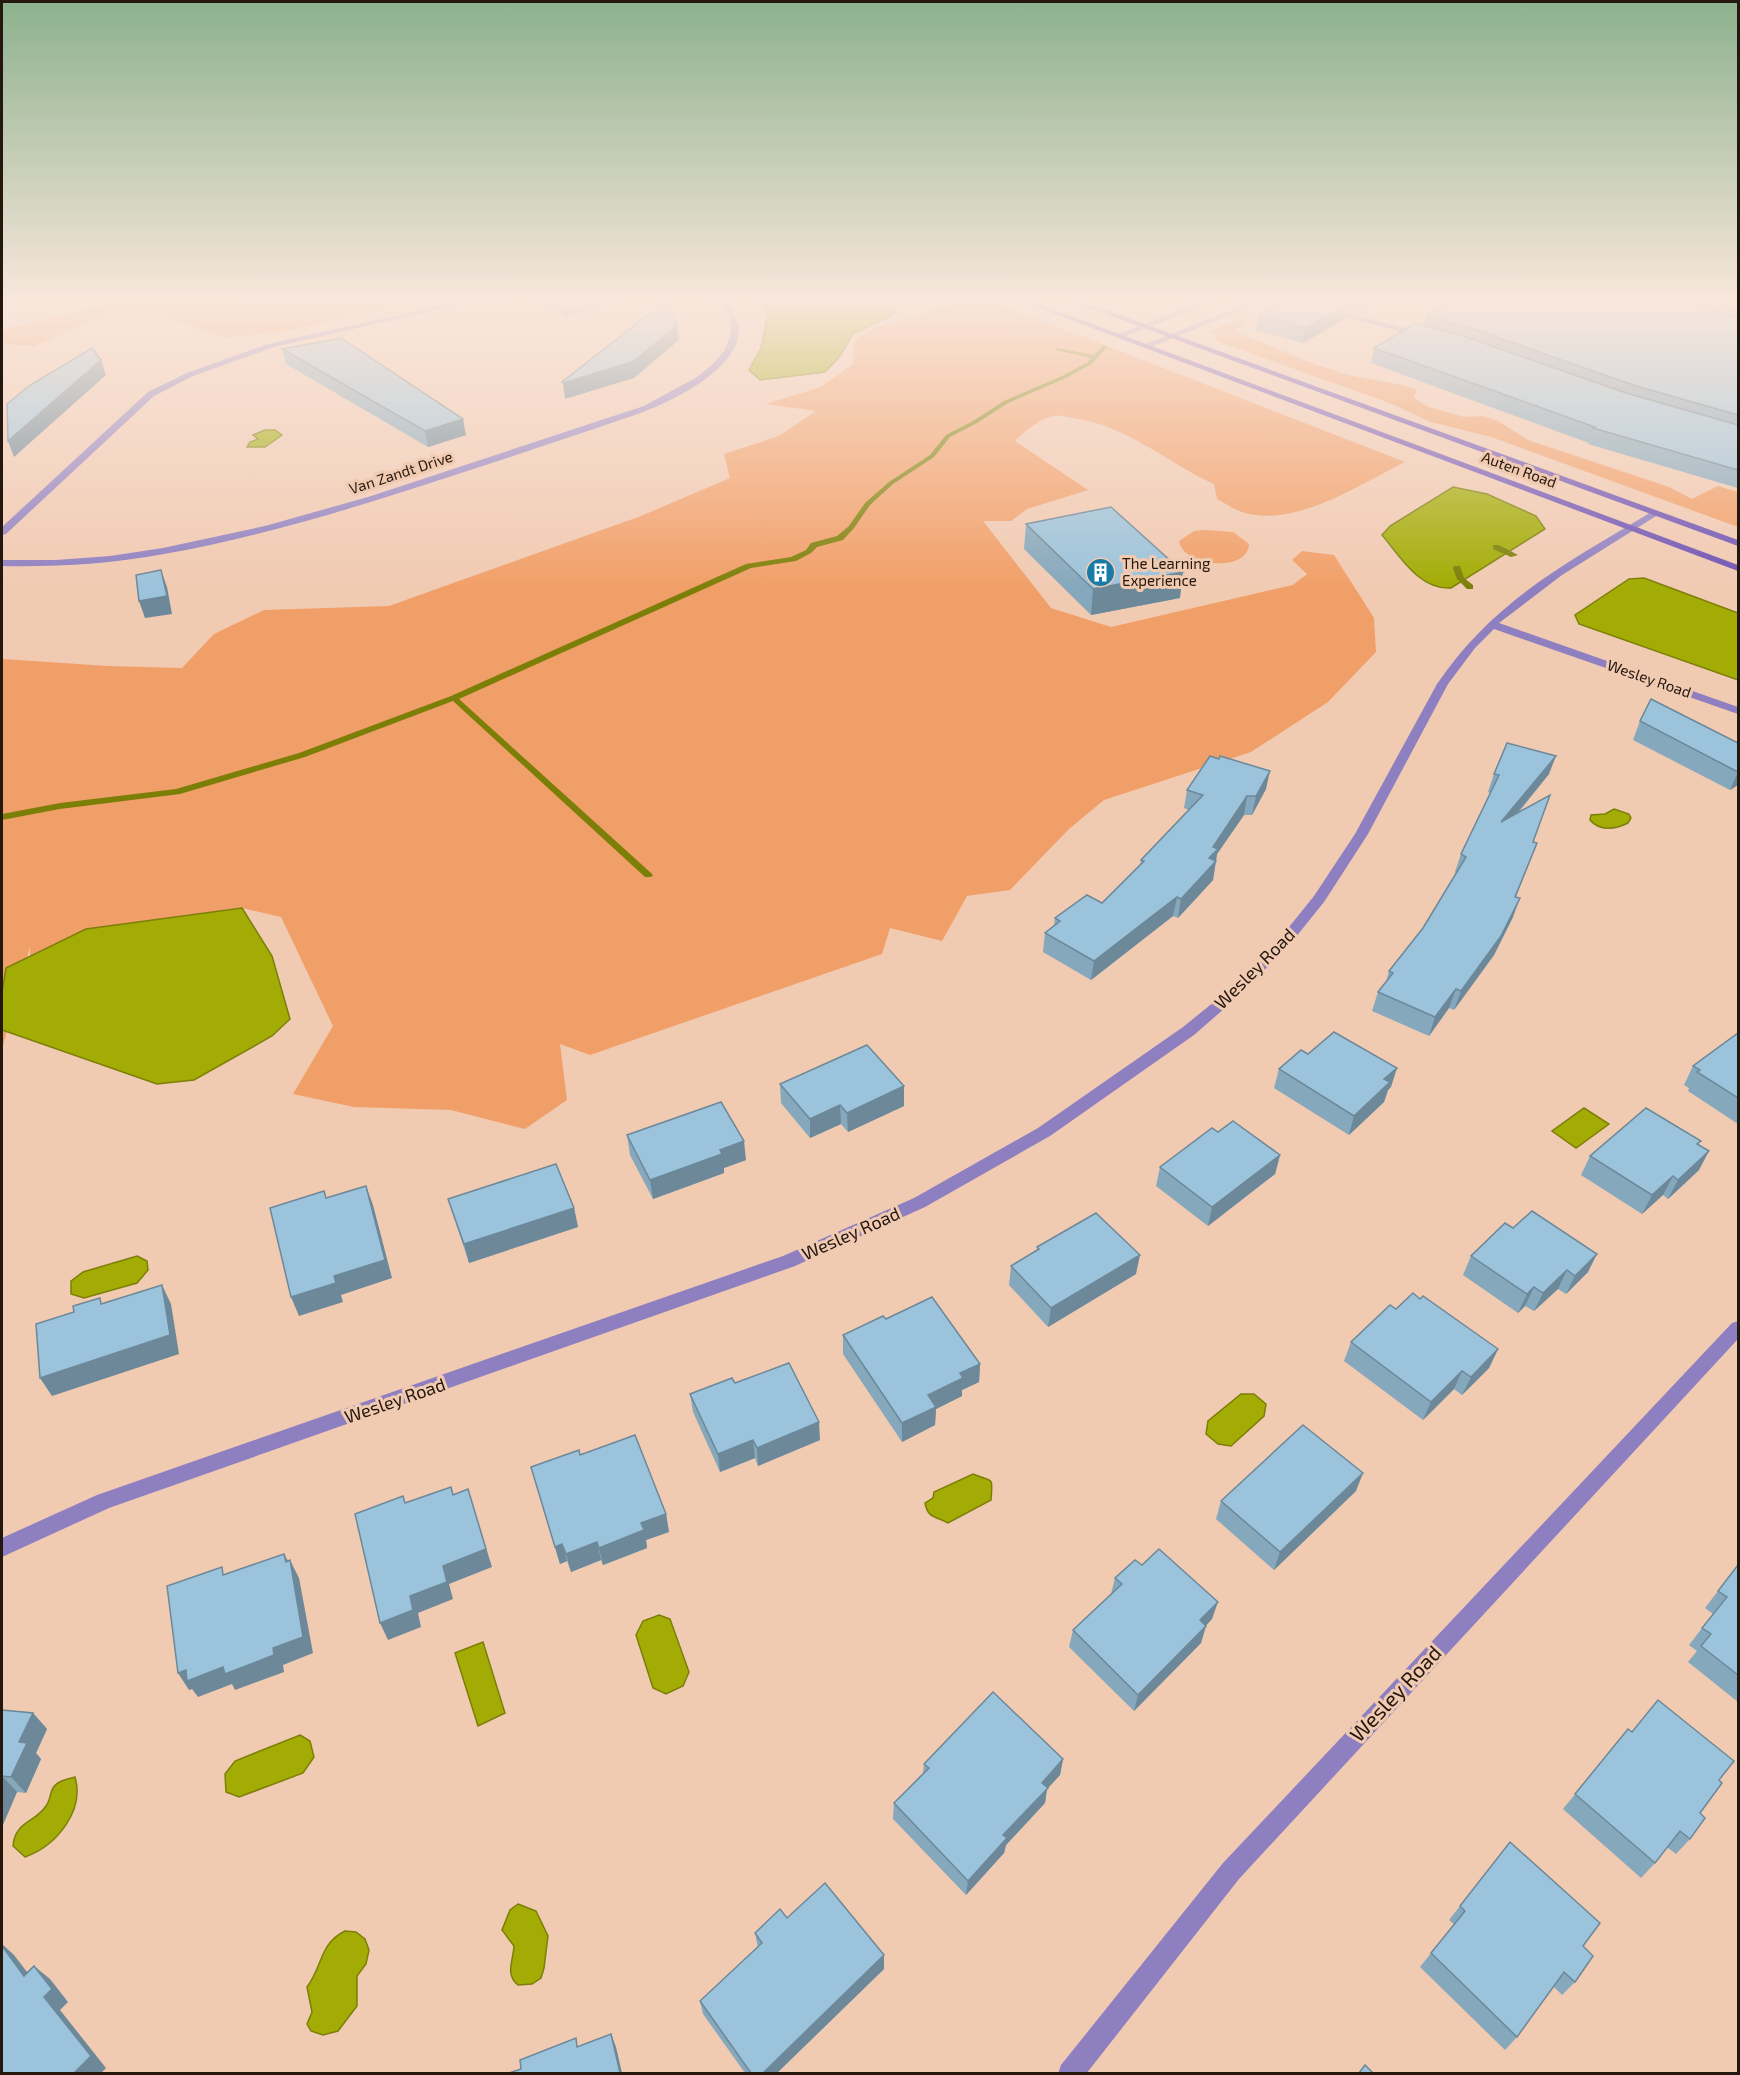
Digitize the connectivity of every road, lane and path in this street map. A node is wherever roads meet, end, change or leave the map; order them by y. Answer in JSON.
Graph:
{"nodes":[{"id":1,"x":149,"y":396,"type":"edge"},
{"id":2,"x":674,"y":396,"type":"edge"},
{"id":3,"x":1278,"y":396,"type":"edge"},
{"id":4,"x":1335,"y":396,"type":"edge"},
{"id":5,"x":1656,"y":513,"type":"junction"},
{"id":6,"x":1632,"y":528,"type":"junction"},
{"id":7,"x":2,"y":531,"type":"edge"},
{"id":8,"x":1738,"y":543,"type":"edge"},
{"id":9,"x":2,"y":563,"type":"edge"},
{"id":10,"x":1738,"y":568,"type":"edge"},
{"id":11,"x":1491,"y":624,"type":"junction"},
{"id":12,"x":1738,"y":711,"type":"edge"},
{"id":13,"x":1738,"y":1328,"type":"edge"},
{"id":14,"x":2,"y":1548,"type":"edge"},
{"id":15,"x":1070,"y":2073,"type":"edge"}],
"edges":[{"from":1,"to":7,"type":"street"},
{"from":2,"to":9,"type":"street","name":"Van Zandt Drive"},
{"from":3,"to":6,"type":"street","name":"Auten Road"},
{"from":4,"to":5,"type":"street","name":"Auten Road"},
{"from":5,"to":6,"type":"street","name":"Wesley Road"},
{"from":5,"to":8,"type":"street","name":"Auten Road"},
{"from":6,"to":10,"type":"street","name":"Auten Road"},
{"from":6,"to":11,"type":"street","name":"Wesley Road"},
{"from":11,"to":12,"type":"street","name":"Wesley Road"},
{"from":11,"to":14,"type":"street","name":"Wesley Road"},
{"from":13,"to":15,"type":"street","name":"Wesley Road"}]}
